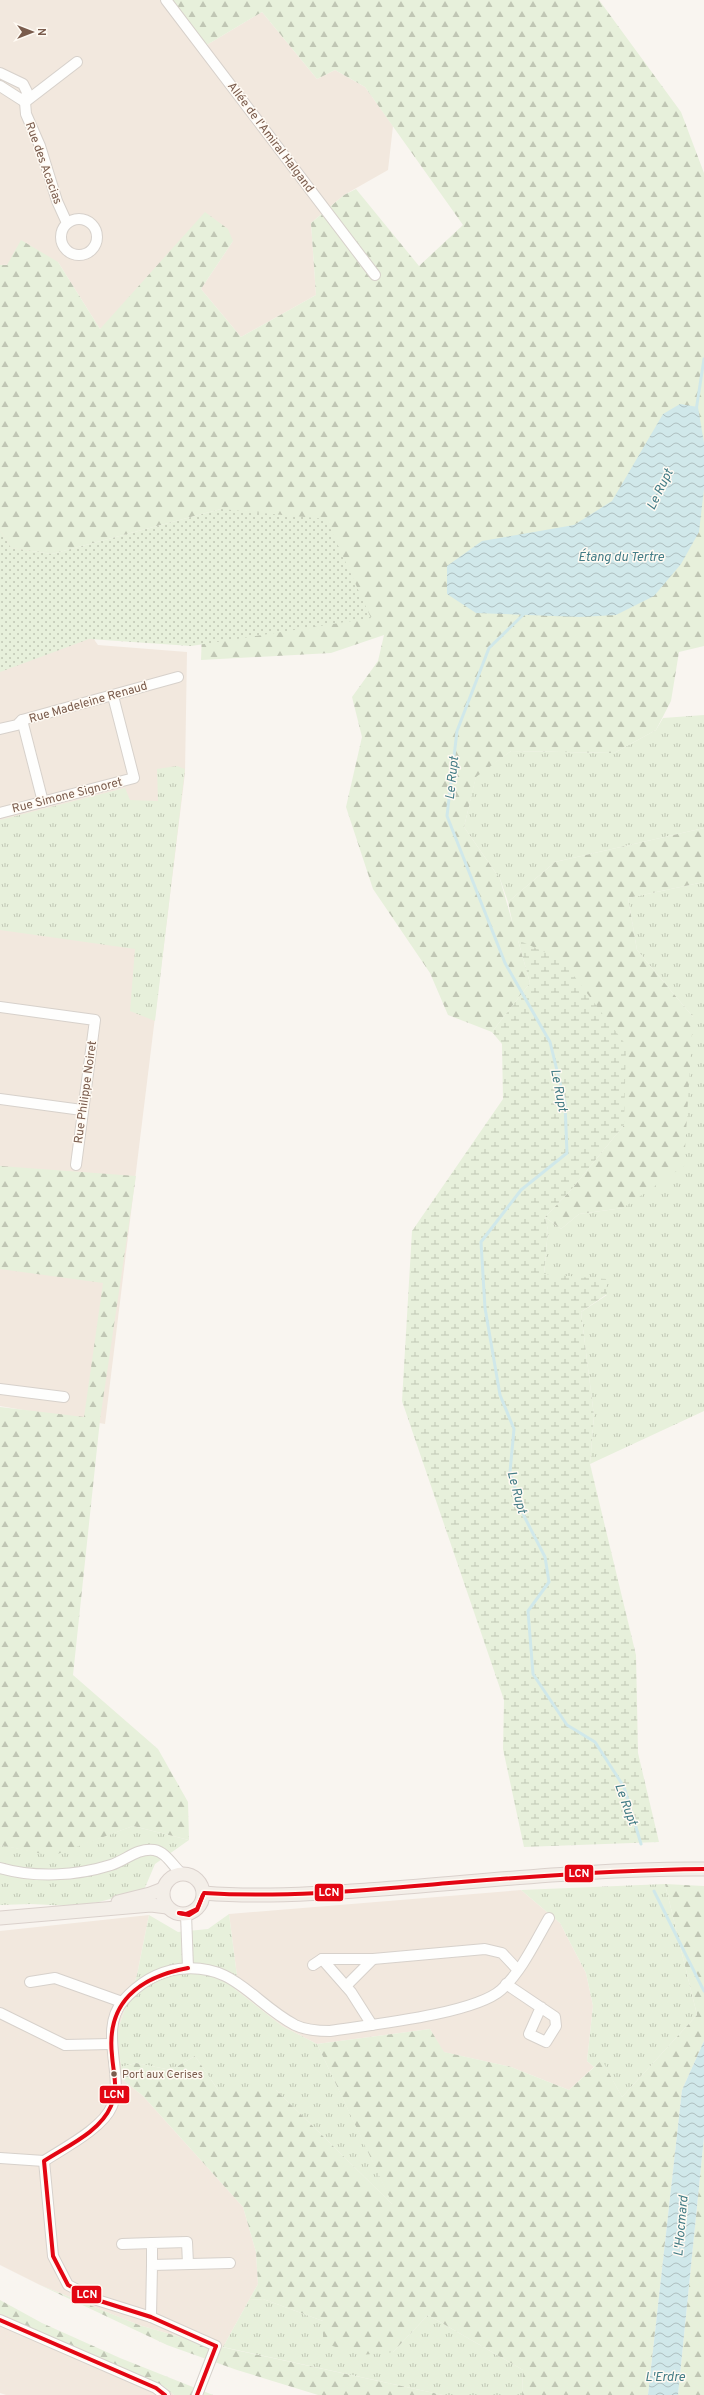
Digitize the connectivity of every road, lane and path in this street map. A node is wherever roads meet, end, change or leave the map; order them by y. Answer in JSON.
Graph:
{"nodes":[{"id":1,"x":166,"y":0,"type":"edge"},
{"id":2,"x":77,"y":62,"type":"dead end"},
{"id":3,"x":0,"y":73,"type":"edge"},
{"id":4,"x":0,"y":86,"type":"edge"},
{"id":5,"x":25,"y":102,"type":"junction"},
{"id":6,"x":67,"y":223,"type":"dead end"},
{"id":7,"x":375,"y":275,"type":"dead end"},
{"id":8,"x":178,"y":677,"type":"dead end"},
{"id":9,"x":113,"y":696,"type":"junction"},
{"id":10,"x":22,"y":720,"type":"junction"},
{"id":11,"x":0,"y":729,"type":"edge"},
{"id":12,"x":43,"y":802,"type":"junction"},
{"id":13,"x":0,"y":813,"type":"edge"},
{"id":14,"x":0,"y":1008,"type":"edge"},
{"id":15,"x":0,"y":1099,"type":"edge"},
{"id":16,"x":82,"y":1110,"type":"junction"},
{"id":17,"x":76,"y":1165,"type":"dead end"},
{"id":18,"x":0,"y":1389,"type":"edge"},
{"id":19,"x":64,"y":1397,"type":"dead end"},
{"id":20,"x":0,"y":1868,"type":"edge"},
{"id":21,"x":704,"y":1869,"type":"edge"},
{"id":22,"x":181,"y":1873,"type":"junction"},
{"id":23,"x":163,"y":1889,"type":"junction"},
{"id":24,"x":204,"y":1893,"type":"junction"},
{"id":25,"x":167,"y":1907,"type":"junction"},
{"id":26,"x":72,"y":1912,"type":"junction"},
{"id":27,"x":186,"y":1914,"type":"junction"},
{"id":28,"x":0,"y":1918,"type":"edge"},
{"id":29,"x":549,"y":1918,"type":"dead end"},
{"id":30,"x":322,"y":1959,"type":"junction"},
{"id":31,"x":373,"y":1959,"type":"junction"},
{"id":32,"x":313,"y":1965,"type":"dead end"},
{"id":33,"x":188,"y":1968,"type":"junction"},
{"id":34,"x":517,"y":1969,"type":"junction"},
{"id":35,"x":30,"y":1982,"type":"dead end"},
{"id":36,"x":506,"y":1984,"type":"junction"},
{"id":37,"x":346,"y":1986,"type":"junction"},
{"id":38,"x":122,"y":2002,"type":"junction"},
{"id":39,"x":540,"y":2007,"type":"dead end"},
{"id":40,"x":0,"y":2013,"type":"edge"},
{"id":41,"x":372,"y":2025,"type":"junction"},
{"id":42,"x":111,"y":2044,"type":"junction"},
{"id":43,"x":0,"y":2158,"type":"edge"},
{"id":44,"x":44,"y":2161,"type":"junction"},
{"id":45,"x":152,"y":2243,"type":"junction"},
{"id":46,"x":122,"y":2244,"type":"dead end"},
{"id":47,"x":230,"y":2263,"type":"dead end"},
{"id":48,"x":188,"y":2264,"type":"junction"},
{"id":49,"x":152,"y":2265,"type":"junction"},
{"id":50,"x":151,"y":2317,"type":"junction"},
{"id":51,"x":0,"y":2320,"type":"edge"},
{"id":52,"x":166,"y":2395,"type":"edge"},
{"id":53,"x":197,"y":2395,"type":"edge"}],
"edges":[{"from":1,"to":7,"type":"street","name":"Allée de l'Amiral Halgand"},
{"from":2,"to":5,"type":"street"},
{"from":3,"to":5,"type":"street","name":"Rue des Acacias"},
{"from":4,"to":5,"type":"street"},
{"from":5,"to":6,"type":"street","name":"Rue des Acacias"},
{"from":8,"to":9,"type":"street","name":"Rue Madeleine Renaud"},
{"from":9,"to":10,"type":"street","name":"Rue Madeleine Renaud"},
{"from":9,"to":12,"type":"street","name":"Rue Simone Signoret"},
{"from":10,"to":11,"type":"street","name":"Rue Madeleine Renaud"},
{"from":10,"to":12,"type":"street"},
{"from":12,"to":13,"type":"street","name":"Rue Simone Signoret"},
{"from":14,"to":16,"type":"street","name":"Rue Philippe Noiret"},
{"from":15,"to":16,"type":"street"},
{"from":16,"to":17,"type":"street","name":"Rue Philippe Noiret"},
{"from":18,"to":19,"type":"street"},
{"from":20,"to":22,"type":"street"},
{"from":21,"to":24,"type":"main road"},
{"from":22,"to":23,"type":"main road"},
{"from":22,"to":24,"type":"main road"},
{"from":23,"to":25,"type":"main road"},
{"from":23,"to":26,"type":"main road"},
{"from":24,"to":27,"type":"main road"},
{"from":25,"to":26,"type":"main road"},
{"from":25,"to":27,"type":"main road"},
{"from":26,"to":28,"type":"main road"},
{"from":27,"to":33,"type":"street"},
{"from":29,"to":34,"type":"street"},
{"from":30,"to":31,"type":"street"},
{"from":30,"to":32,"type":"street"},
{"from":30,"to":37,"type":"street"},
{"from":31,"to":34,"type":"street"},
{"from":31,"to":37,"type":"street"},
{"from":33,"to":38,"type":"street"},
{"from":33,"to":41,"type":"street"},
{"from":34,"to":36,"type":"street"},
{"from":35,"to":38,"type":"street"},
{"from":36,"to":39,"type":"street"},
{"from":36,"to":41,"type":"street"},
{"from":37,"to":41,"type":"street"},
{"from":38,"to":42,"type":"street"},
{"from":40,"to":42,"type":"street"},
{"from":42,"to":44,"type":"street"},
{"from":43,"to":44,"type":"street"},
{"from":44,"to":50,"type":"street"},
{"from":45,"to":46,"type":"street"},
{"from":45,"to":48,"type":"street"},
{"from":45,"to":49,"type":"street"},
{"from":47,"to":48,"type":"street"},
{"from":48,"to":49,"type":"street"},
{"from":49,"to":50,"type":"street"},
{"from":50,"to":53,"type":"street"},
{"from":51,"to":52,"type":"street"}]}
